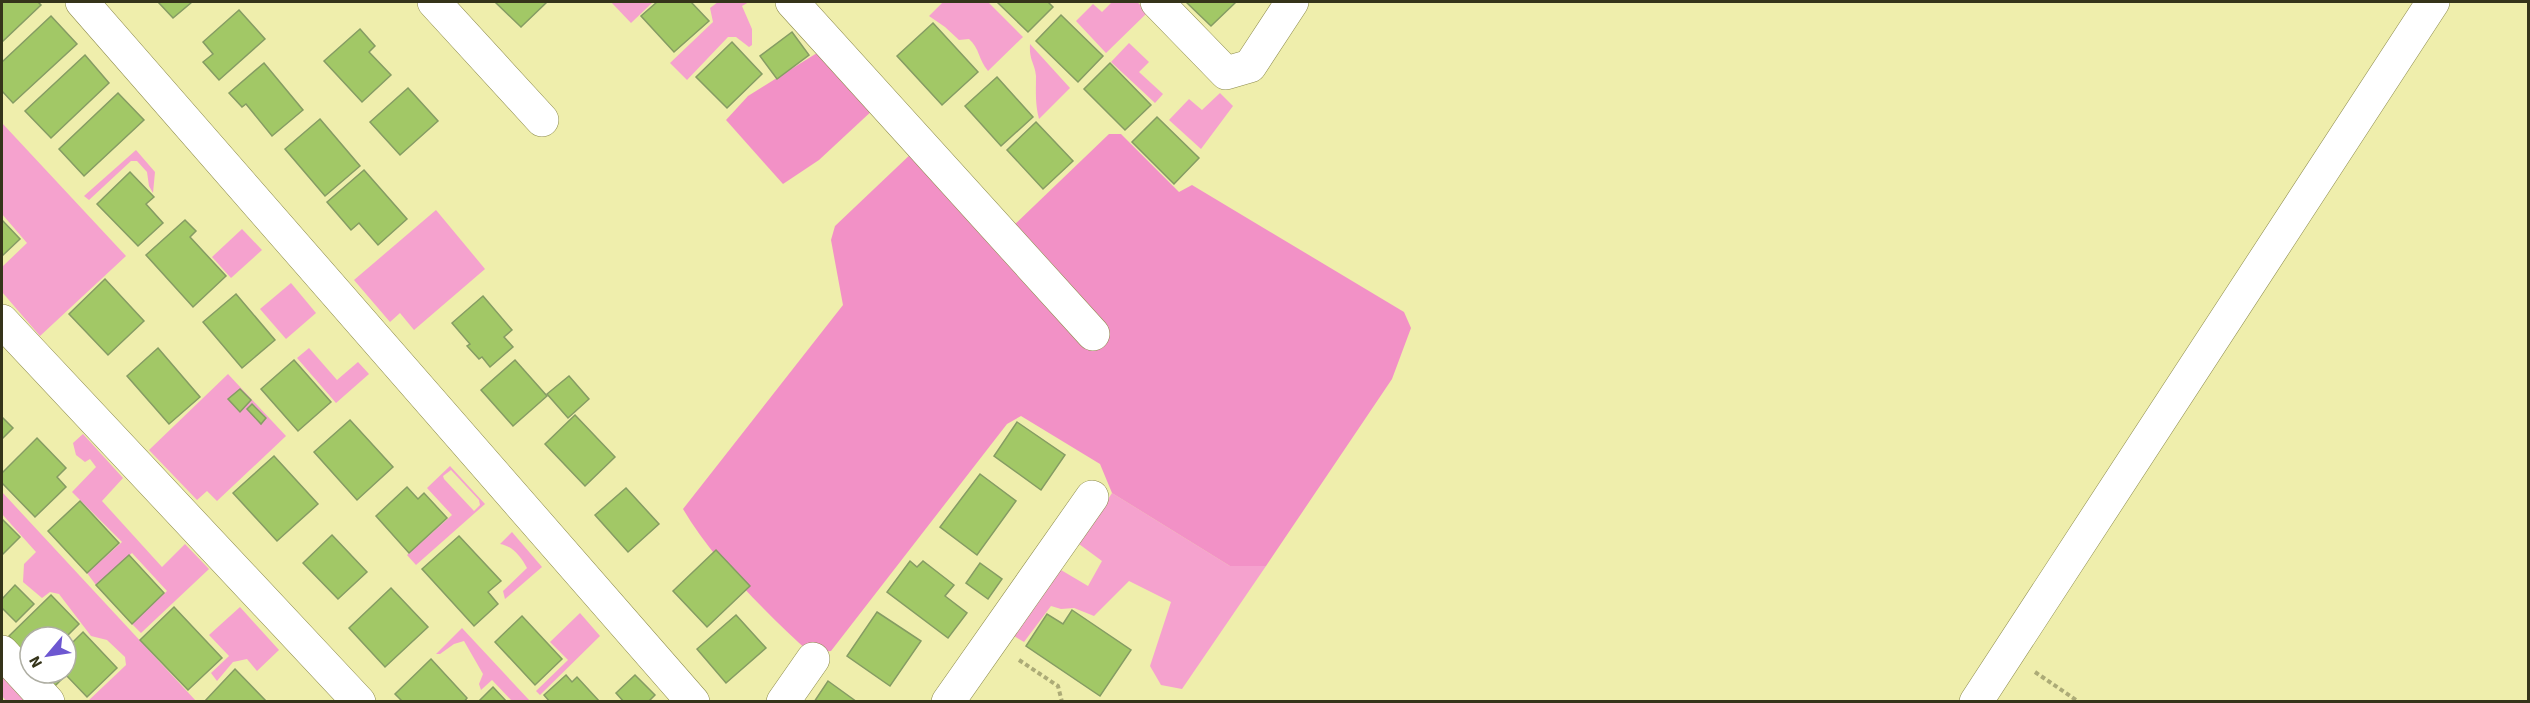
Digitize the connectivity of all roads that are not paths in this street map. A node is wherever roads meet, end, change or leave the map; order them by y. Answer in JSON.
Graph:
{"nodes":[{"id":1,"x":82,"y":2,"type":"edge"},
{"id":2,"x":434,"y":2,"type":"edge"},
{"id":3,"x":792,"y":2,"type":"edge"},
{"id":4,"x":1157,"y":2,"type":"edge"},
{"id":5,"x":1292,"y":2,"type":"edge"},
{"id":6,"x":2433,"y":2,"type":"edge"},
{"id":7,"x":542,"y":120,"type":"dead end"},
{"id":8,"x":2,"y":321,"type":"edge"},
{"id":9,"x":1093,"y":334,"type":"dead end"},
{"id":10,"x":1092,"y":497,"type":"dead end"},
{"id":11,"x":2,"y":652,"type":"edge"},
{"id":12,"x":813,"y":659,"type":"dead end"},
{"id":13,"x":48,"y":702,"type":"edge"},
{"id":14,"x":359,"y":702,"type":"edge"},
{"id":15,"x":693,"y":702,"type":"edge"},
{"id":16,"x":783,"y":702,"type":"edge"},
{"id":17,"x":948,"y":702,"type":"edge"},
{"id":18,"x":1976,"y":702,"type":"edge"}],
"edges":[{"from":1,"to":15,"type":"street"},
{"from":2,"to":7,"type":"street"},
{"from":3,"to":9,"type":"street"},
{"from":4,"to":5,"type":"street"},
{"from":6,"to":18,"type":"street"},
{"from":8,"to":14,"type":"street"},
{"from":10,"to":17,"type":"street"},
{"from":11,"to":13,"type":"street"},
{"from":12,"to":16,"type":"street"}]}
